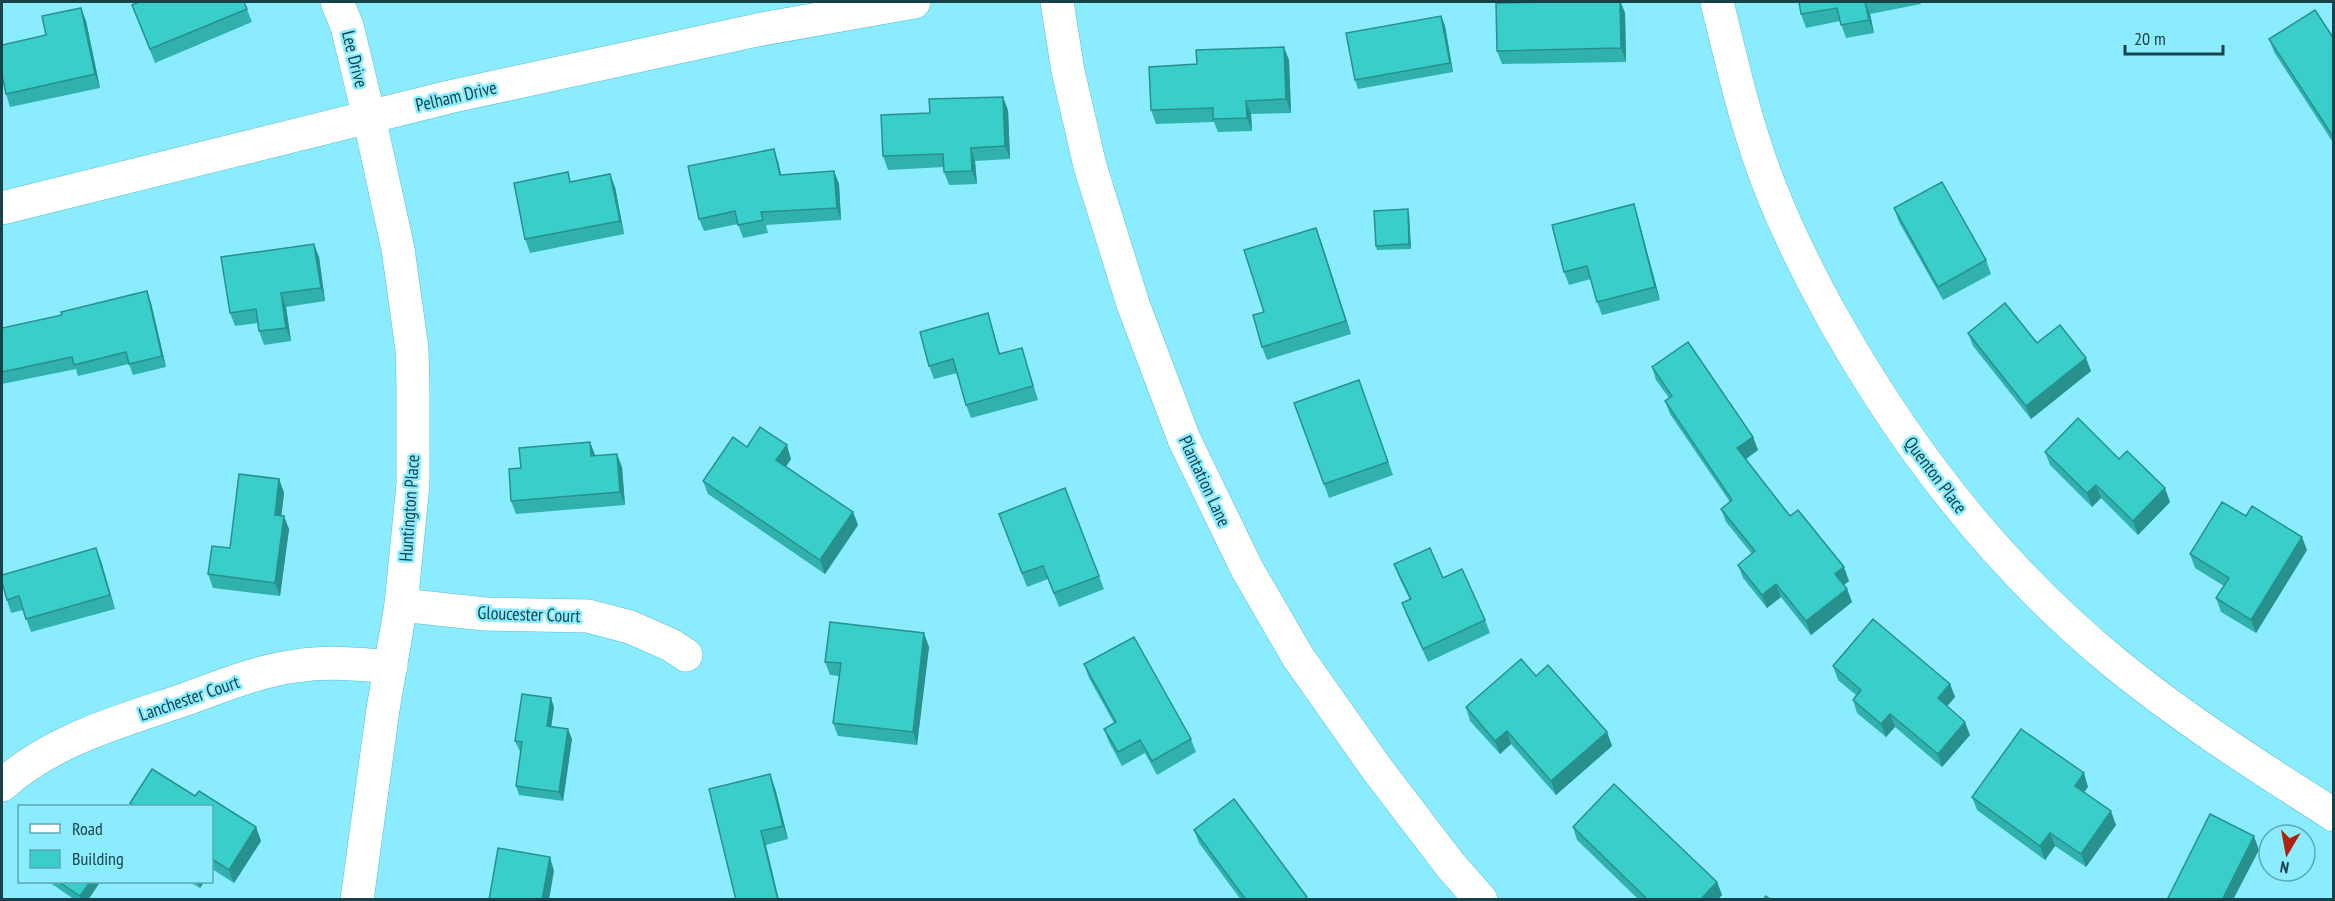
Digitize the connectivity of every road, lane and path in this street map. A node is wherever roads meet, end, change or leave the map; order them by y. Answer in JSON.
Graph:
{"nodes":[{"id":1,"x":337,"y":2,"type":"edge"},
{"id":2,"x":914,"y":2,"type":"edge"},
{"id":3,"x":1057,"y":2,"type":"edge"},
{"id":4,"x":1717,"y":2,"type":"edge"},
{"id":5,"x":369,"y":117,"type":"junction"},
{"id":6,"x":2,"y":208,"type":"edge"},
{"id":7,"x":401,"y":605,"type":"junction"},
{"id":8,"x":686,"y":655,"type":"dead end"},
{"id":9,"x":391,"y":667,"type":"junction"},
{"id":10,"x":2,"y":785,"type":"edge"},
{"id":11,"x":2334,"y":815,"type":"edge"},
{"id":12,"x":357,"y":900,"type":"edge"},
{"id":13,"x":1481,"y":900,"type":"edge"}],
"edges":[{"from":1,"to":5,"type":"street","name":"Lee Drive"},
{"from":2,"to":5,"type":"street","name":"Pelham Drive"},
{"from":3,"to":13,"type":"street","name":"Plantation Lane"},
{"from":4,"to":11,"type":"street","name":"Quenton Place"},
{"from":5,"to":6,"type":"street","name":"Pelham Drive"},
{"from":5,"to":7,"type":"street","name":"Huntington Place"},
{"from":7,"to":8,"type":"street","name":"Gloucester Court"},
{"from":7,"to":9,"type":"street","name":"Huntington Place"},
{"from":9,"to":10,"type":"street","name":"Lanchester Court"},
{"from":9,"to":12,"type":"street","name":"Huntington Place"}]}
